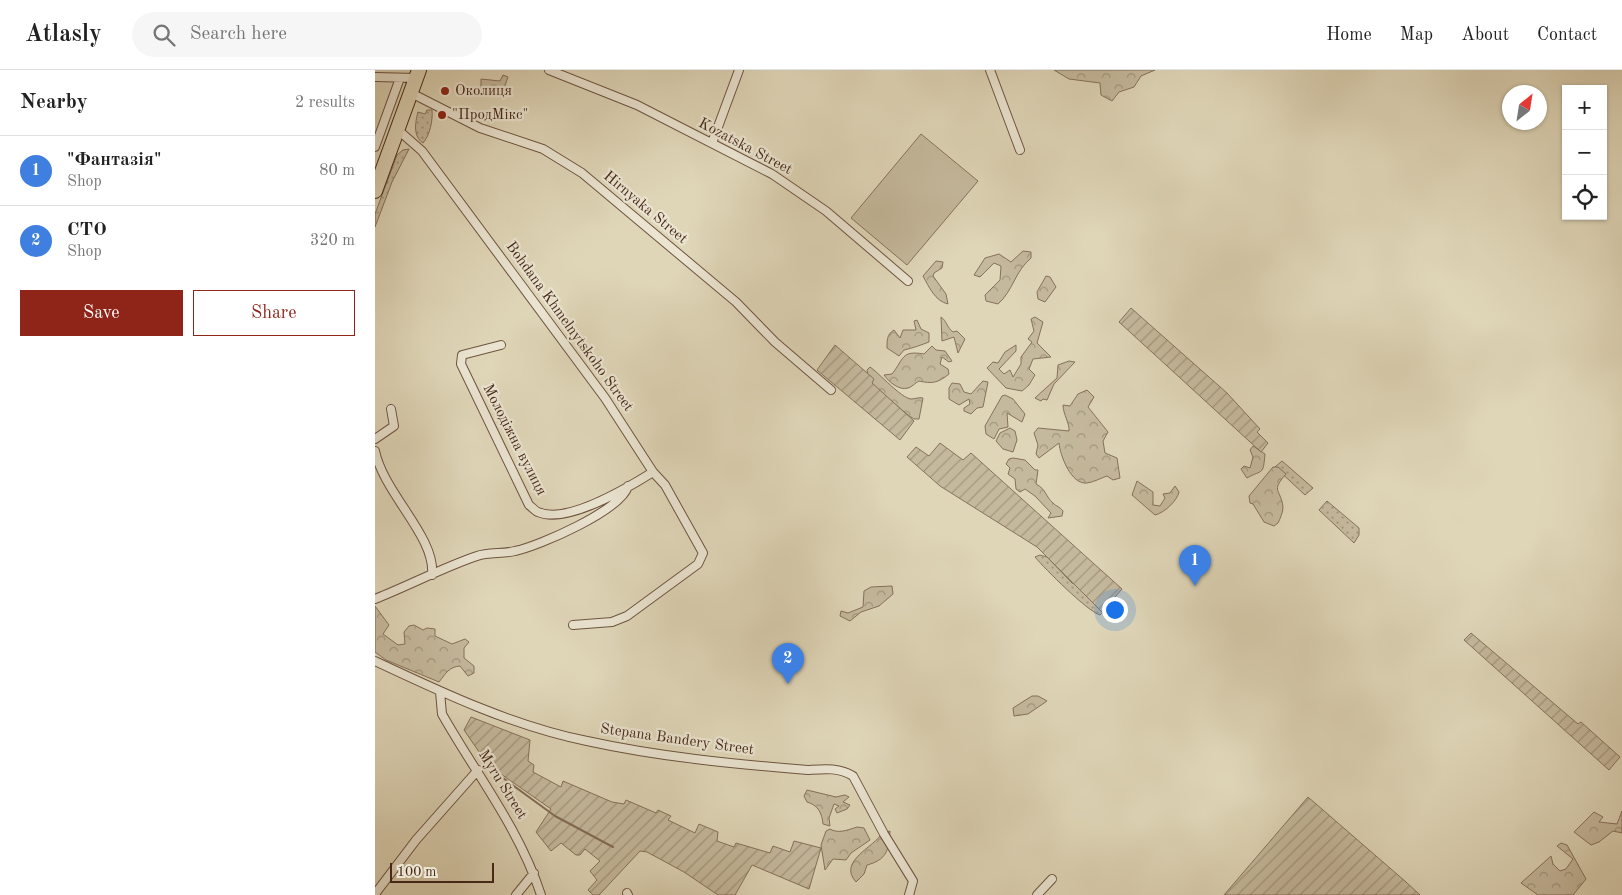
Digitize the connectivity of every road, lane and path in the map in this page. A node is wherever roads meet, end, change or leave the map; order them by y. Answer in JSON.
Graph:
{"nodes":[{"id":1,"x":549,"y":70,"type":"edge"},
{"id":2,"x":739,"y":70,"type":"edge"},
{"id":3,"x":990,"y":70,"type":"edge"},
{"id":4,"x":418,"y":74,"type":"edge"},
{"id":5,"x":375,"y":77,"type":"edge"},
{"id":6,"x":400,"y":78,"type":"junction"},
{"id":7,"x":411,"y":92,"type":"junction"},
{"id":8,"x":397,"y":129,"type":"junction"},
{"id":9,"x":712,"y":143,"type":"junction"},
{"id":10,"x":375,"y":147,"type":"edge"},
{"id":11,"x":1020,"y":150,"type":"dead end"},
{"id":12,"x":375,"y":191,"type":"edge"},
{"id":13,"x":908,"y":281,"type":"dead end"},
{"id":14,"x":501,"y":345,"type":"dead end"},
{"id":15,"x":831,"y":390,"type":"dead end"},
{"id":16,"x":391,"y":409,"type":"dead end"},
{"id":17,"x":375,"y":439,"type":"edge"},
{"id":18,"x":375,"y":451,"type":"edge"},
{"id":19,"x":653,"y":472,"type":"junction"},
{"id":20,"x":628,"y":486,"type":"junction"},
{"id":21,"x":432,"y":575,"type":"junction"},
{"id":22,"x":375,"y":599,"type":"edge"},
{"id":23,"x":573,"y":625,"type":"dead end"},
{"id":24,"x":375,"y":661,"type":"edge"},
{"id":25,"x":440,"y":692,"type":"junction"},
{"id":26,"x":478,"y":770,"type":"junction"},
{"id":27,"x":533,"y":873,"type":"junction"},
{"id":28,"x":1052,"y":879,"type":"dead end"},
{"id":29,"x":375,"y":894,"type":"edge"},
{"id":30,"x":516,"y":895,"type":"edge"},
{"id":31,"x":541,"y":895,"type":"edge"},
{"id":32,"x":909,"y":895,"type":"edge"},
{"id":33,"x":1037,"y":895,"type":"edge"}],
"edges":[{"from":1,"to":9,"type":"street","name":"Kozatska Street"},
{"from":2,"to":9,"type":"street"},
{"from":3,"to":11,"type":"street"},
{"from":4,"to":6,"type":"street"},
{"from":4,"to":7,"type":"highway"},
{"from":5,"to":6,"type":"street"},
{"from":6,"to":10,"type":"street"},
{"from":7,"to":8,"type":"highway"},
{"from":7,"to":15,"type":"street","name":"Hirnyaka Street"},
{"from":8,"to":12,"type":"highway"},
{"from":8,"to":19,"type":"street","name":"Bohdana Khmelnytskoho Street"},
{"from":9,"to":13,"type":"street","name":"Kozatska Street"},
{"from":14,"to":20,"type":"street","name":"Молодіжна вулиця"},
{"from":16,"to":17,"type":"street"},
{"from":18,"to":21,"type":"street"},
{"from":19,"to":20,"type":"street","name":"Молодіжна вулиця"},
{"from":19,"to":23,"type":"street","name":"Bohdana Khmelnytskoho Street"},
{"from":20,"to":21,"type":"street"},
{"from":21,"to":22,"type":"street"},
{"from":24,"to":25,"type":"street","name":"Stepana Bandery Street"},
{"from":25,"to":26,"type":"street","name":"Myru Street"},
{"from":25,"to":32,"type":"street","name":"Stepana Bandery Street"},
{"from":26,"to":27,"type":"street","name":"Myru Street"},
{"from":26,"to":29,"type":"street"},
{"from":27,"to":30,"type":"street"},
{"from":27,"to":31,"type":"street","name":"Myru Street"},
{"from":28,"to":33,"type":"street"}]}
